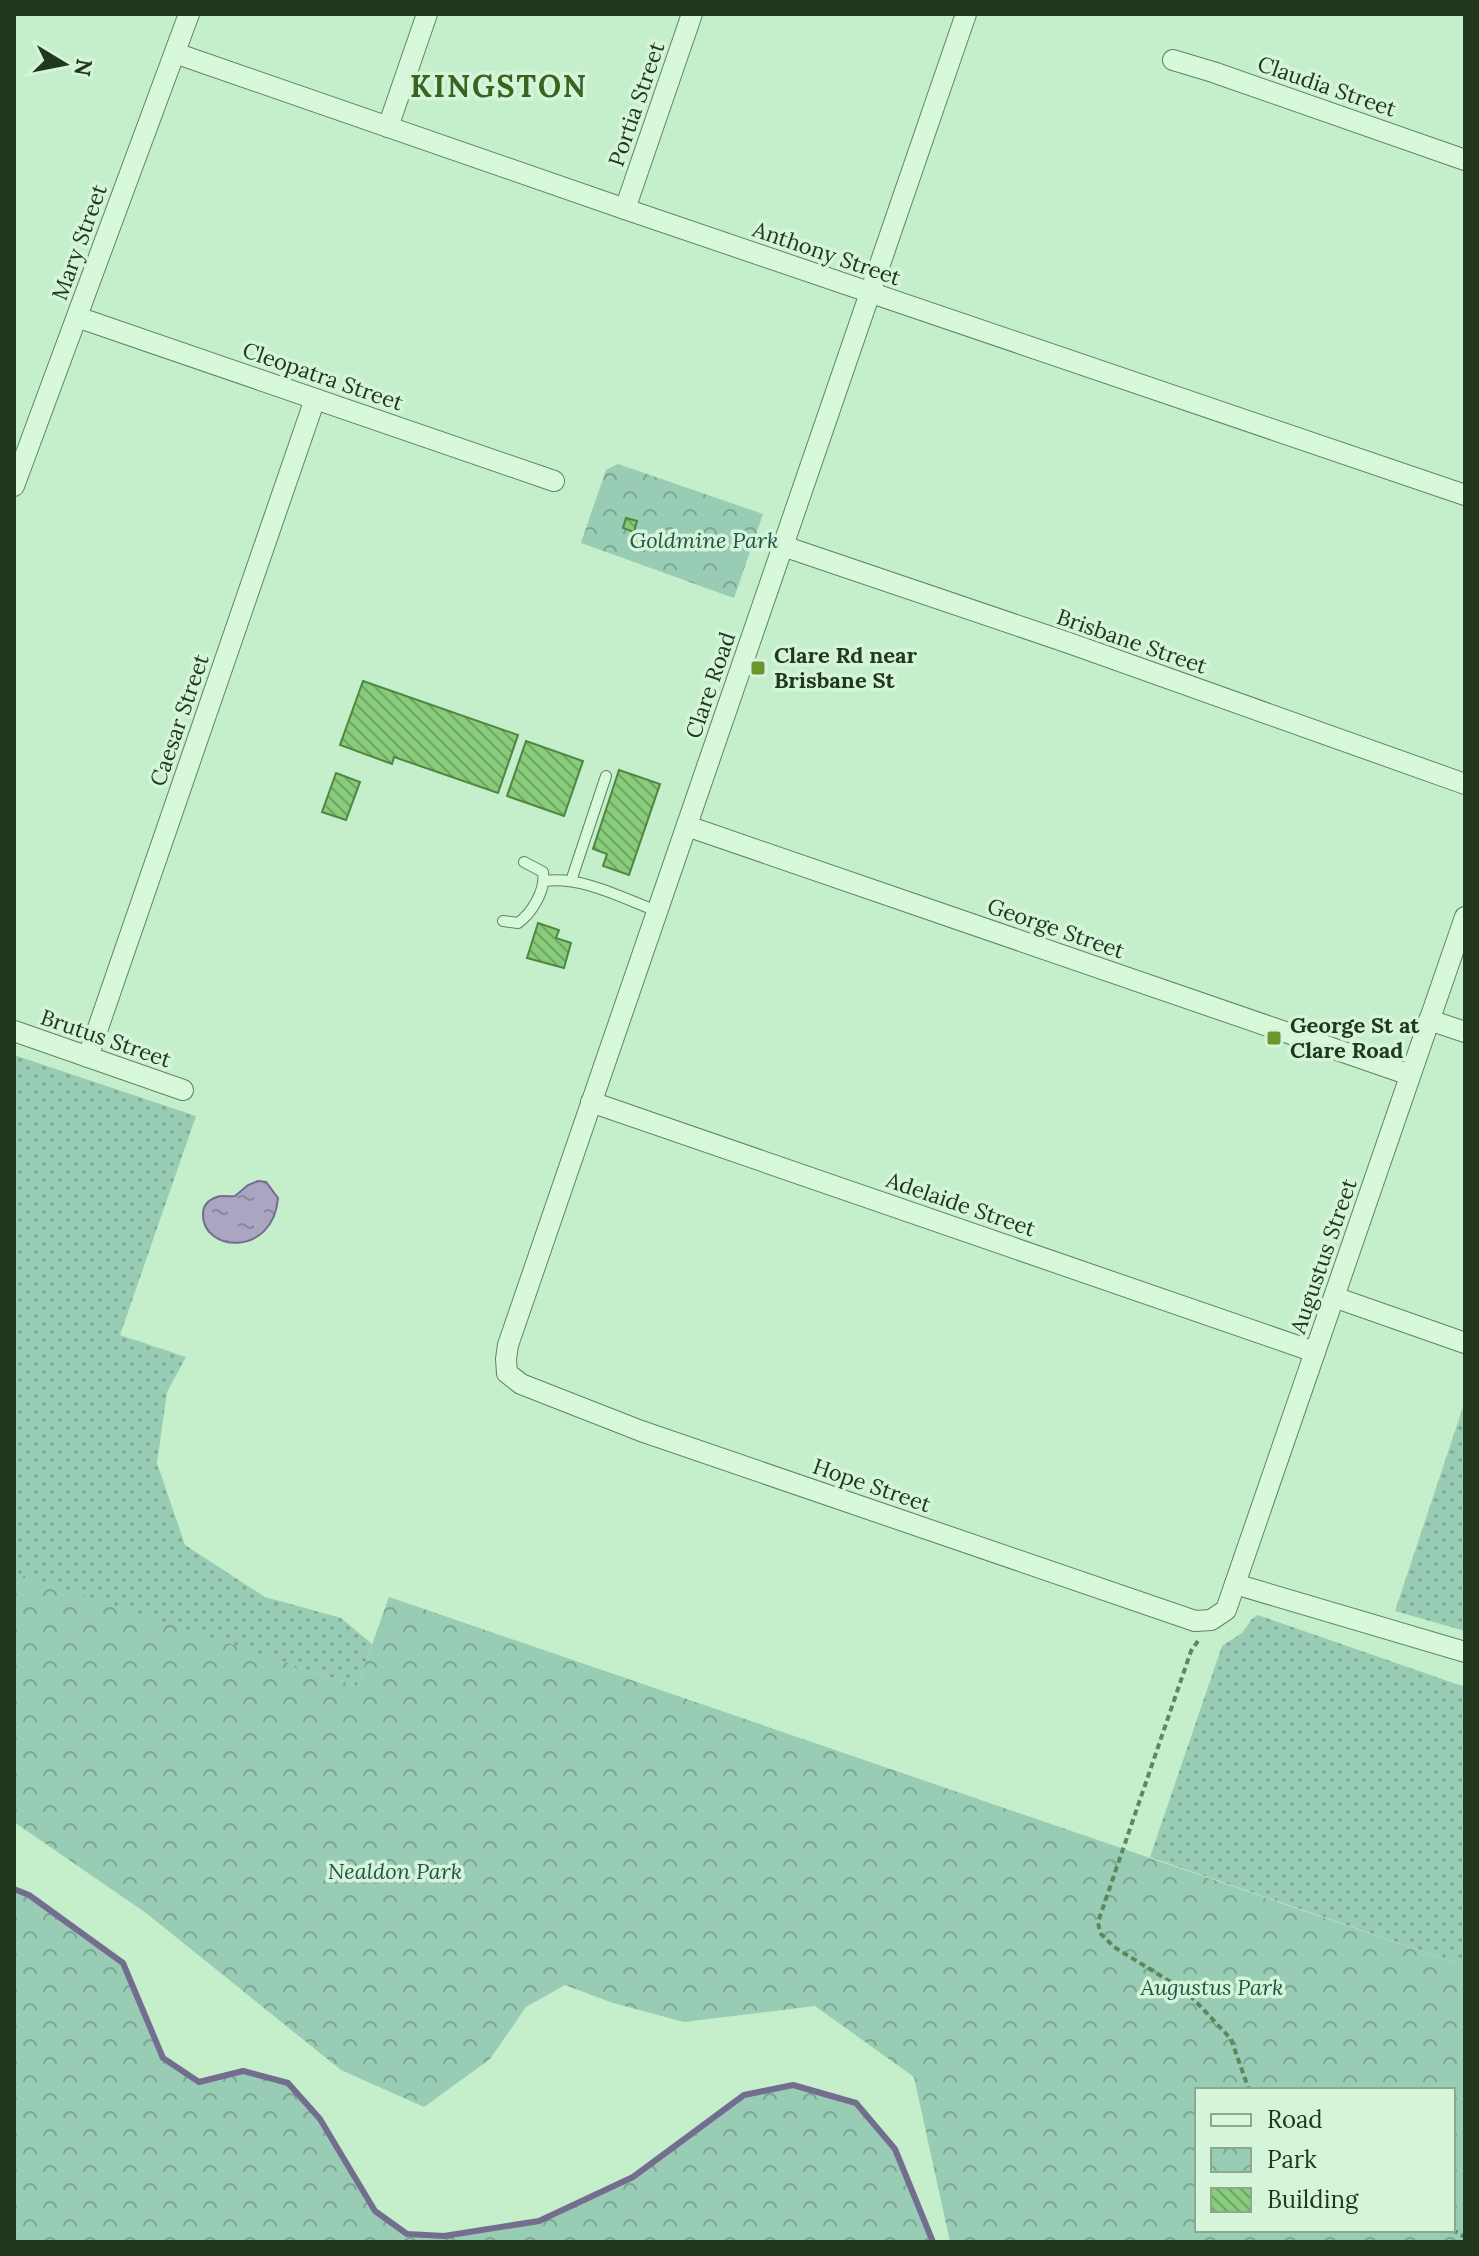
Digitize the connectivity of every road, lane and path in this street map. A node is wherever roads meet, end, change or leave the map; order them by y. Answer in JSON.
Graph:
{"nodes":[{"id":1,"x":189,"y":14,"type":"edge"},
{"id":2,"x":427,"y":14,"type":"edge"},
{"id":3,"x":692,"y":14,"type":"edge"},
{"id":4,"x":966,"y":14,"type":"edge"},
{"id":5,"x":175,"y":53,"type":"junction"},
{"id":6,"x":1173,"y":60,"type":"dead end"},
{"id":7,"x":388,"y":127,"type":"junction"},
{"id":8,"x":1465,"y":160,"type":"edge"},
{"id":9,"x":625,"y":209,"type":"junction"},
{"id":10,"x":870,"y":293,"type":"junction"},
{"id":11,"x":77,"y":317,"type":"junction"},
{"id":12,"x":315,"y":399,"type":"junction"},
{"id":13,"x":554,"y":481,"type":"dead end"},
{"id":14,"x":14,"y":486,"type":"edge"},
{"id":15,"x":1465,"y":495,"type":"edge"},
{"id":16,"x":783,"y":546,"type":"junction"},
{"id":17,"x":606,"y":776,"type":"dead end"},
{"id":18,"x":1465,"y":784,"type":"edge"},
{"id":19,"x":687,"y":826,"type":"junction"},
{"id":20,"x":524,"y":862,"type":"dead end"},
{"id":21,"x":545,"y":881,"type":"junction"},
{"id":22,"x":571,"y":881,"type":"junction"},
{"id":23,"x":657,"y":911,"type":"junction"},
{"id":24,"x":1465,"y":917,"type":"edge"},
{"id":25,"x":503,"y":921,"type":"dead end"},
{"id":26,"x":1429,"y":1020,"type":"junction"},
{"id":27,"x":14,"y":1031,"type":"edge"},
{"id":28,"x":1465,"y":1032,"type":"edge"},
{"id":29,"x":88,"y":1057,"type":"junction"},
{"id":30,"x":1410,"y":1075,"type":"junction"},
{"id":31,"x":183,"y":1090,"type":"dead end"},
{"id":32,"x":591,"y":1102,"type":"junction"},
{"id":33,"x":1334,"y":1297,"type":"junction"},
{"id":34,"x":1465,"y":1343,"type":"edge"},
{"id":35,"x":1315,"y":1352,"type":"junction"},
{"id":36,"x":507,"y":1373,"type":"joint"},
{"id":37,"x":1235,"y":1584,"type":"junction"},
{"id":38,"x":1219,"y":1615,"type":"junction"},
{"id":39,"x":1465,"y":1652,"type":"edge"},
{"id":40,"x":1248,"y":2088,"type":"edge"}],
"edges":[{"from":1,"to":5,"type":"street","name":"Mary Street"},
{"from":2,"to":7,"type":"street"},
{"from":3,"to":9,"type":"street","name":"Portia Street"},
{"from":4,"to":10,"type":"street","name":"Clare Road"},
{"from":5,"to":7,"type":"street","name":"Anthony Street"},
{"from":5,"to":11,"type":"street","name":"Mary Street"},
{"from":6,"to":8,"type":"street","name":"Claudia Street"},
{"from":7,"to":9,"type":"street","name":"Anthony Street"},
{"from":9,"to":10,"type":"street","name":"Anthony Street"},
{"from":10,"to":15,"type":"street","name":"Anthony Street"},
{"from":10,"to":16,"type":"street","name":"Clare Road"},
{"from":11,"to":12,"type":"street","name":"Cleopatra Street"},
{"from":11,"to":14,"type":"street","name":"Mary Street"},
{"from":12,"to":13,"type":"street","name":"Cleopatra Street"},
{"from":12,"to":29,"type":"street","name":"Caesar Street"},
{"from":16,"to":18,"type":"street","name":"Brisbane Street"},
{"from":16,"to":19,"type":"street","name":"Clare Road"},
{"from":17,"to":22,"type":"lane"},
{"from":19,"to":23,"type":"street","name":"Clare Road"},
{"from":19,"to":30,"type":"street","name":"George Street"},
{"from":20,"to":21,"type":"lane"},
{"from":21,"to":22,"type":"lane"},
{"from":21,"to":25,"type":"lane"},
{"from":22,"to":23,"type":"lane"},
{"from":23,"to":32,"type":"street","name":"Clare Road"},
{"from":24,"to":26,"type":"street","name":"Augustus Street"},
{"from":26,"to":28,"type":"street"},
{"from":26,"to":30,"type":"street","name":"Augustus Street"},
{"from":27,"to":29,"type":"street","name":"Brutus Street"},
{"from":29,"to":31,"type":"street","name":"Brutus Street"},
{"from":30,"to":33,"type":"street","name":"Augustus Street"},
{"from":32,"to":35,"type":"street","name":"Adelaide Street"},
{"from":32,"to":36,"type":"street","name":"Clare Road"},
{"from":33,"to":34,"type":"street"},
{"from":33,"to":35,"type":"street","name":"Augustus Street"},
{"from":35,"to":37,"type":"street","name":"Augustus Street"},
{"from":36,"to":38,"type":"street","name":"Hope Street"},
{"from":37,"to":38,"type":"street","name":"Augustus Street"},
{"from":37,"to":39,"type":"street"},
{"from":38,"to":40,"type":"path"}]}
